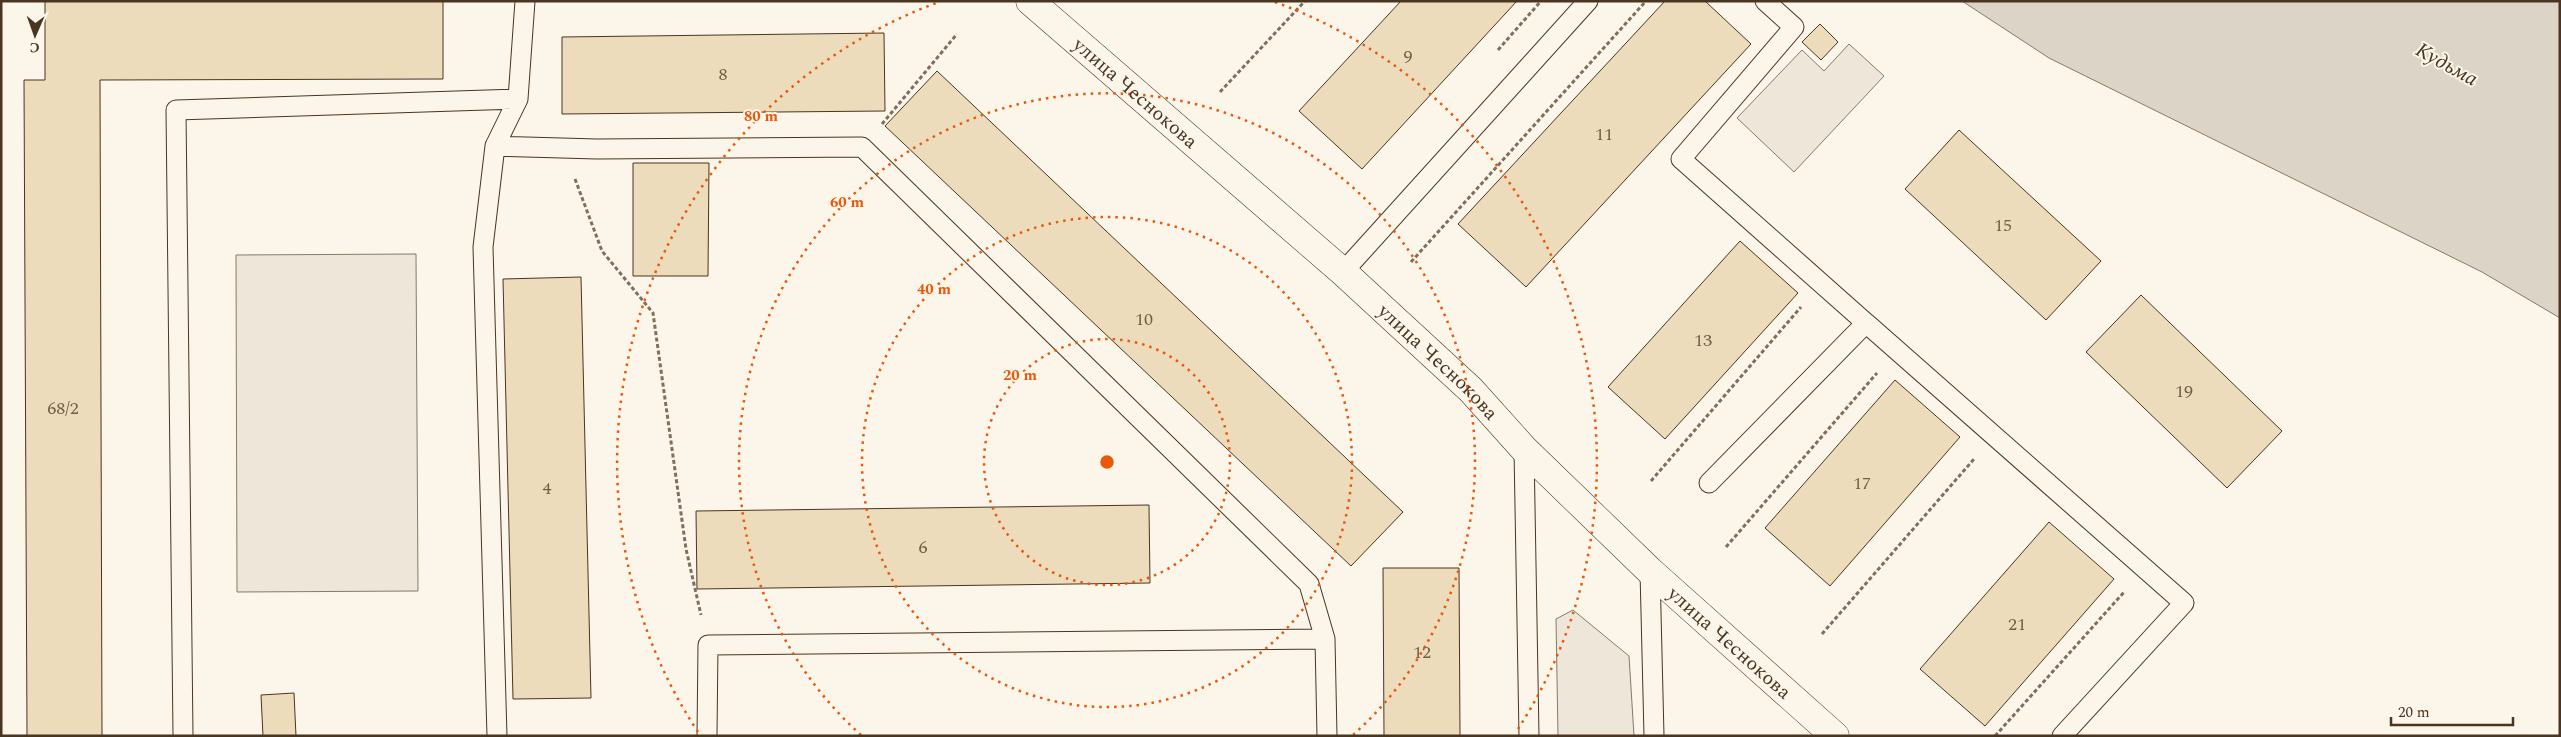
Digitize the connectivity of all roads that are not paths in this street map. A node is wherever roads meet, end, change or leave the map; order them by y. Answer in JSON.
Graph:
{"nodes":[{"id":1,"x":525,"y":1,"type":"edge"},
{"id":2,"x":1030,"y":1,"type":"edge"},
{"id":3,"x":1588,"y":1,"type":"edge"},
{"id":4,"x":1765,"y":1,"type":"edge"},
{"id":5,"x":518,"y":99,"type":"junction"},
{"id":6,"x":494,"y":146,"type":"junction"},
{"id":7,"x":1343,"y":272,"type":"junction"},
{"id":8,"x":1866,"y":323,"type":"junction"},
{"id":9,"x":1524,"y":449,"type":"junction"},
{"id":10,"x":1709,"y":483,"type":"dead end"},
{"id":11,"x":1650,"y":571,"type":"junction"},
{"id":12,"x":1325,"y":639,"type":"junction"},
{"id":13,"x":183,"y":736,"type":"edge"},
{"id":14,"x":497,"y":736,"type":"edge"},
{"id":15,"x":707,"y":736,"type":"edge"},
{"id":16,"x":1327,"y":736,"type":"edge"},
{"id":17,"x":1529,"y":736,"type":"edge"},
{"id":18,"x":1654,"y":736,"type":"edge"},
{"id":19,"x":1835,"y":736,"type":"edge"},
{"id":20,"x":2062,"y":736,"type":"edge"}],
"edges":[{"from":1,"to":5,"type":"lane"},
{"from":2,"to":7,"type":"street","name":"улица Чеснокова"},
{"from":3,"to":7,"type":"lane"},
{"from":4,"to":8,"type":"lane"},
{"from":5,"to":6,"type":"lane"},
{"from":5,"to":13,"type":"lane"},
{"from":6,"to":12,"type":"lane"},
{"from":6,"to":14,"type":"lane"},
{"from":7,"to":9,"type":"street","name":"улица Чеснокова"},
{"from":8,"to":10,"type":"lane"},
{"from":8,"to":20,"type":"lane"},
{"from":9,"to":11,"type":"street","name":"улица Чеснокова"},
{"from":9,"to":17,"type":"lane"},
{"from":11,"to":18,"type":"lane"},
{"from":11,"to":19,"type":"street","name":"улица Чеснокова"},
{"from":12,"to":15,"type":"lane"},
{"from":12,"to":16,"type":"lane"}]}
